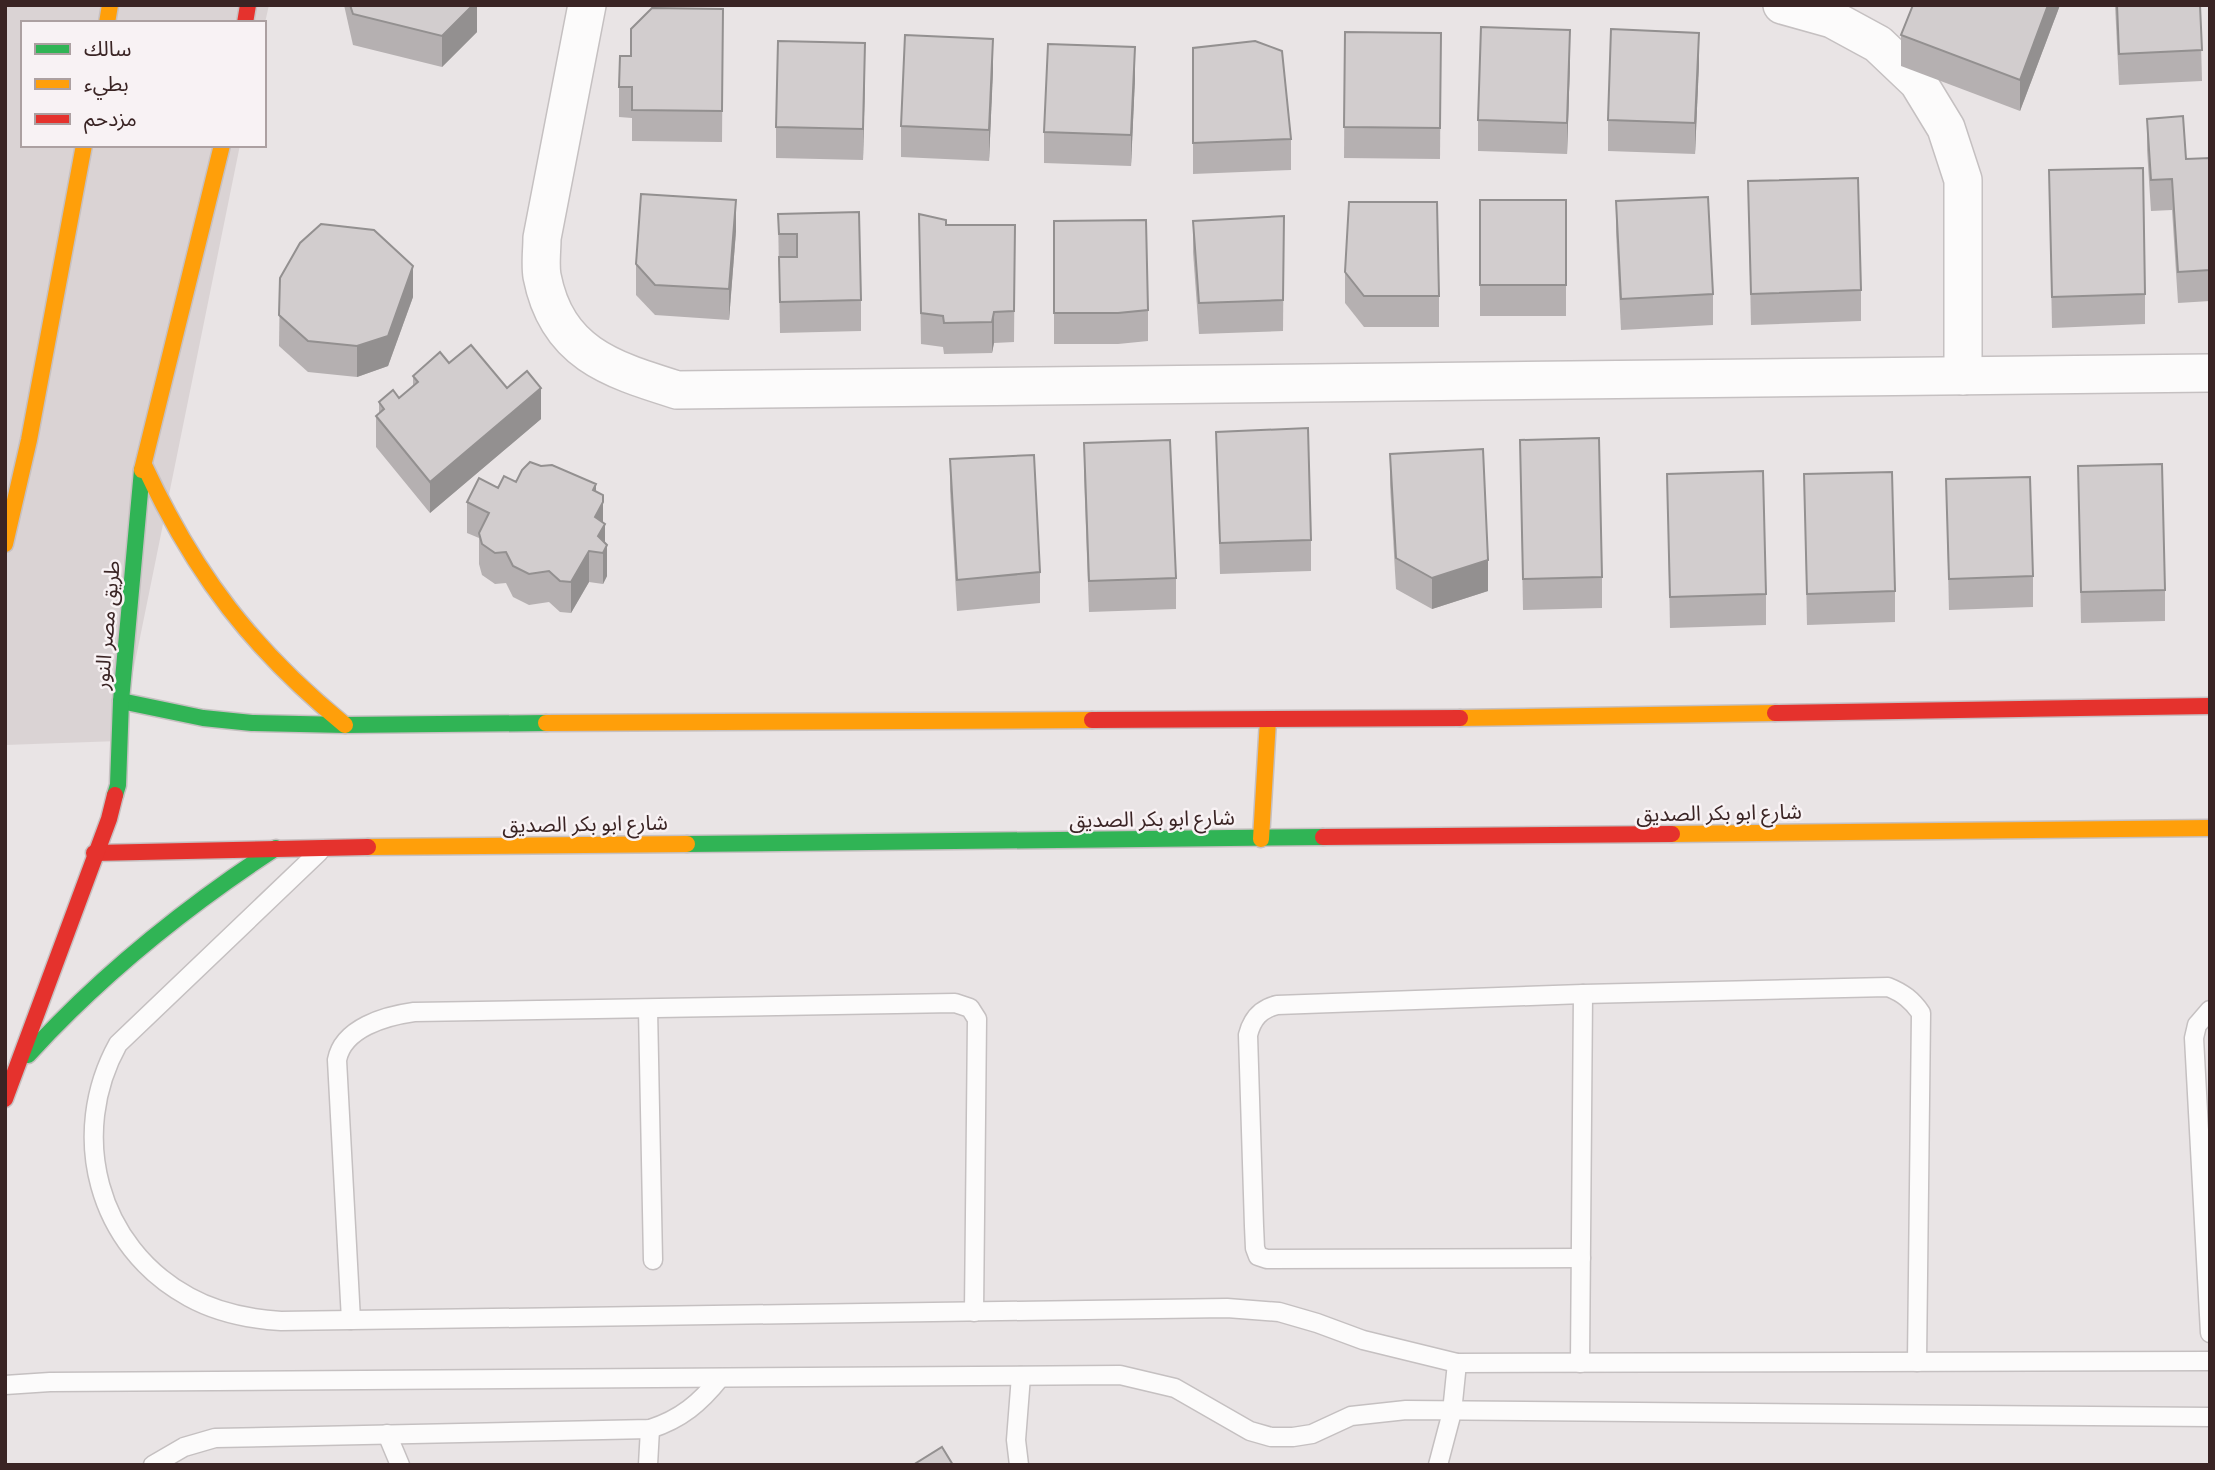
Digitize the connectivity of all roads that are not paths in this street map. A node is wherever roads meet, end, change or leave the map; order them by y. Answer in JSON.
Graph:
{"nodes":[{"id":1,"x":587,"y":5,"type":"edge"},
{"id":2,"x":1782,"y":5,"type":"edge"},
{"id":3,"x":84,"y":147,"type":"edge"},
{"id":4,"x":222,"y":147,"type":"edge"},
{"id":5,"x":2210,"y":373,"type":"edge"},
{"id":6,"x":1964,"y":376,"type":"junction"},
{"id":7,"x":29,"y":440,"type":"junction"},
{"id":8,"x":5,"y":461,"type":"edge"},
{"id":9,"x":143,"y":463,"type":"junction"},
{"id":10,"x":5,"y":544,"type":"edge"},
{"id":11,"x":121,"y":701,"type":"junction"},
{"id":12,"x":2210,"y":706,"type":"edge"},
{"id":13,"x":1268,"y":720,"type":"junction"},
{"id":14,"x":345,"y":725,"type":"junction"},
{"id":15,"x":2210,"y":828,"type":"edge"},
{"id":16,"x":1261,"y":839,"type":"junction"},
{"id":17,"x":276,"y":848,"type":"junction"},
{"id":18,"x":324,"y":848,"type":"junction"},
{"id":19,"x":94,"y":853,"type":"junction"},
{"id":20,"x":1583,"y":995,"type":"junction"},
{"id":21,"x":648,"y":1009,"type":"junction"},
{"id":22,"x":2210,"y":1010,"type":"edge"},
{"id":23,"x":15,"y":1069,"type":"junction"},
{"id":24,"x":5,"y":1099,"type":"edge"},
{"id":25,"x":1581,"y":1258,"type":"junction"},
{"id":26,"x":653,"y":1260,"type":"dead end"},
{"id":27,"x":974,"y":1311,"type":"junction"},
{"id":28,"x":351,"y":1320,"type":"junction"},
{"id":29,"x":2210,"y":1333,"type":"edge"},
{"id":30,"x":2210,"y":1361,"type":"edge"},
{"id":31,"x":1917,"y":1362,"type":"junction"},
{"id":32,"x":1457,"y":1363,"type":"junction"},
{"id":33,"x":1580,"y":1363,"type":"junction"},
{"id":34,"x":1021,"y":1376,"type":"junction"},
{"id":35,"x":720,"y":1378,"type":"junction"},
{"id":36,"x":5,"y":1385,"type":"edge"},
{"id":37,"x":1452,"y":1412,"type":"junction"},
{"id":38,"x":2210,"y":1417,"type":"edge"},
{"id":39,"x":650,"y":1429,"type":"junction"},
{"id":40,"x":387,"y":1434,"type":"junction"},
{"id":41,"x":153,"y":1465,"type":"edge"},
{"id":42,"x":400,"y":1465,"type":"edge"},
{"id":43,"x":648,"y":1465,"type":"edge"},
{"id":44,"x":1018,"y":1465,"type":"edge"},
{"id":45,"x":1438,"y":1465,"type":"edge"}],
"edges":[{"from":1,"to":6,"type":"street"},
{"from":2,"to":6,"type":"street"},
{"from":3,"to":7,"type":"main road"},
{"from":4,"to":9,"type":"main road","name":"طريق مصر النور"},
{"from":5,"to":6,"type":"street"},
{"from":7,"to":8,"type":"main road"},
{"from":7,"to":10,"type":"main road"},
{"from":9,"to":11,"type":"main road","name":"طريق مصر النور"},
{"from":9,"to":14,"type":"main road"},
{"from":11,"to":14,"type":"main road"},
{"from":11,"to":19,"type":"main road","name":"طريق مصر النور"},
{"from":12,"to":13,"type":"main road"},
{"from":13,"to":14,"type":"main road"},
{"from":13,"to":16,"type":"main road"},
{"from":15,"to":16,"type":"main road","name":"شارع ابو بكر الصديق"},
{"from":16,"to":18,"type":"main road","name":"شارع ابو بكر الصديق"},
{"from":17,"to":18,"type":"main road","name":"شارع ابو بكر الصديق"},
{"from":17,"to":19,"type":"main road","name":"شارع ابو بكر الصديق"},
{"from":17,"to":23,"type":"main road"},
{"from":18,"to":28,"type":"lane"},
{"from":19,"to":23,"type":"main road","name":"طريق مصر النور"},
{"from":20,"to":25,"type":"lane"},
{"from":20,"to":25,"type":"lane"},
{"from":20,"to":31,"type":"lane"},
{"from":21,"to":26,"type":"lane"},
{"from":21,"to":27,"type":"lane"},
{"from":21,"to":28,"type":"lane"},
{"from":22,"to":29,"type":"lane"},
{"from":23,"to":24,"type":"main road","name":"طريق مصر النور"},
{"from":25,"to":33,"type":"lane"},
{"from":27,"to":28,"type":"lane"},
{"from":27,"to":32,"type":"lane"},
{"from":30,"to":31,"type":"lane"},
{"from":31,"to":33,"type":"lane"},
{"from":32,"to":33,"type":"lane"},
{"from":32,"to":37,"type":"lane"},
{"from":34,"to":35,"type":"lane"},
{"from":34,"to":37,"type":"lane"},
{"from":34,"to":44,"type":"lane"},
{"from":35,"to":36,"type":"lane"},
{"from":35,"to":39,"type":"lane"},
{"from":37,"to":38,"type":"lane"},
{"from":37,"to":45,"type":"lane"},
{"from":39,"to":40,"type":"lane"},
{"from":39,"to":43,"type":"lane"},
{"from":40,"to":41,"type":"lane"},
{"from":40,"to":42,"type":"lane"}]}
